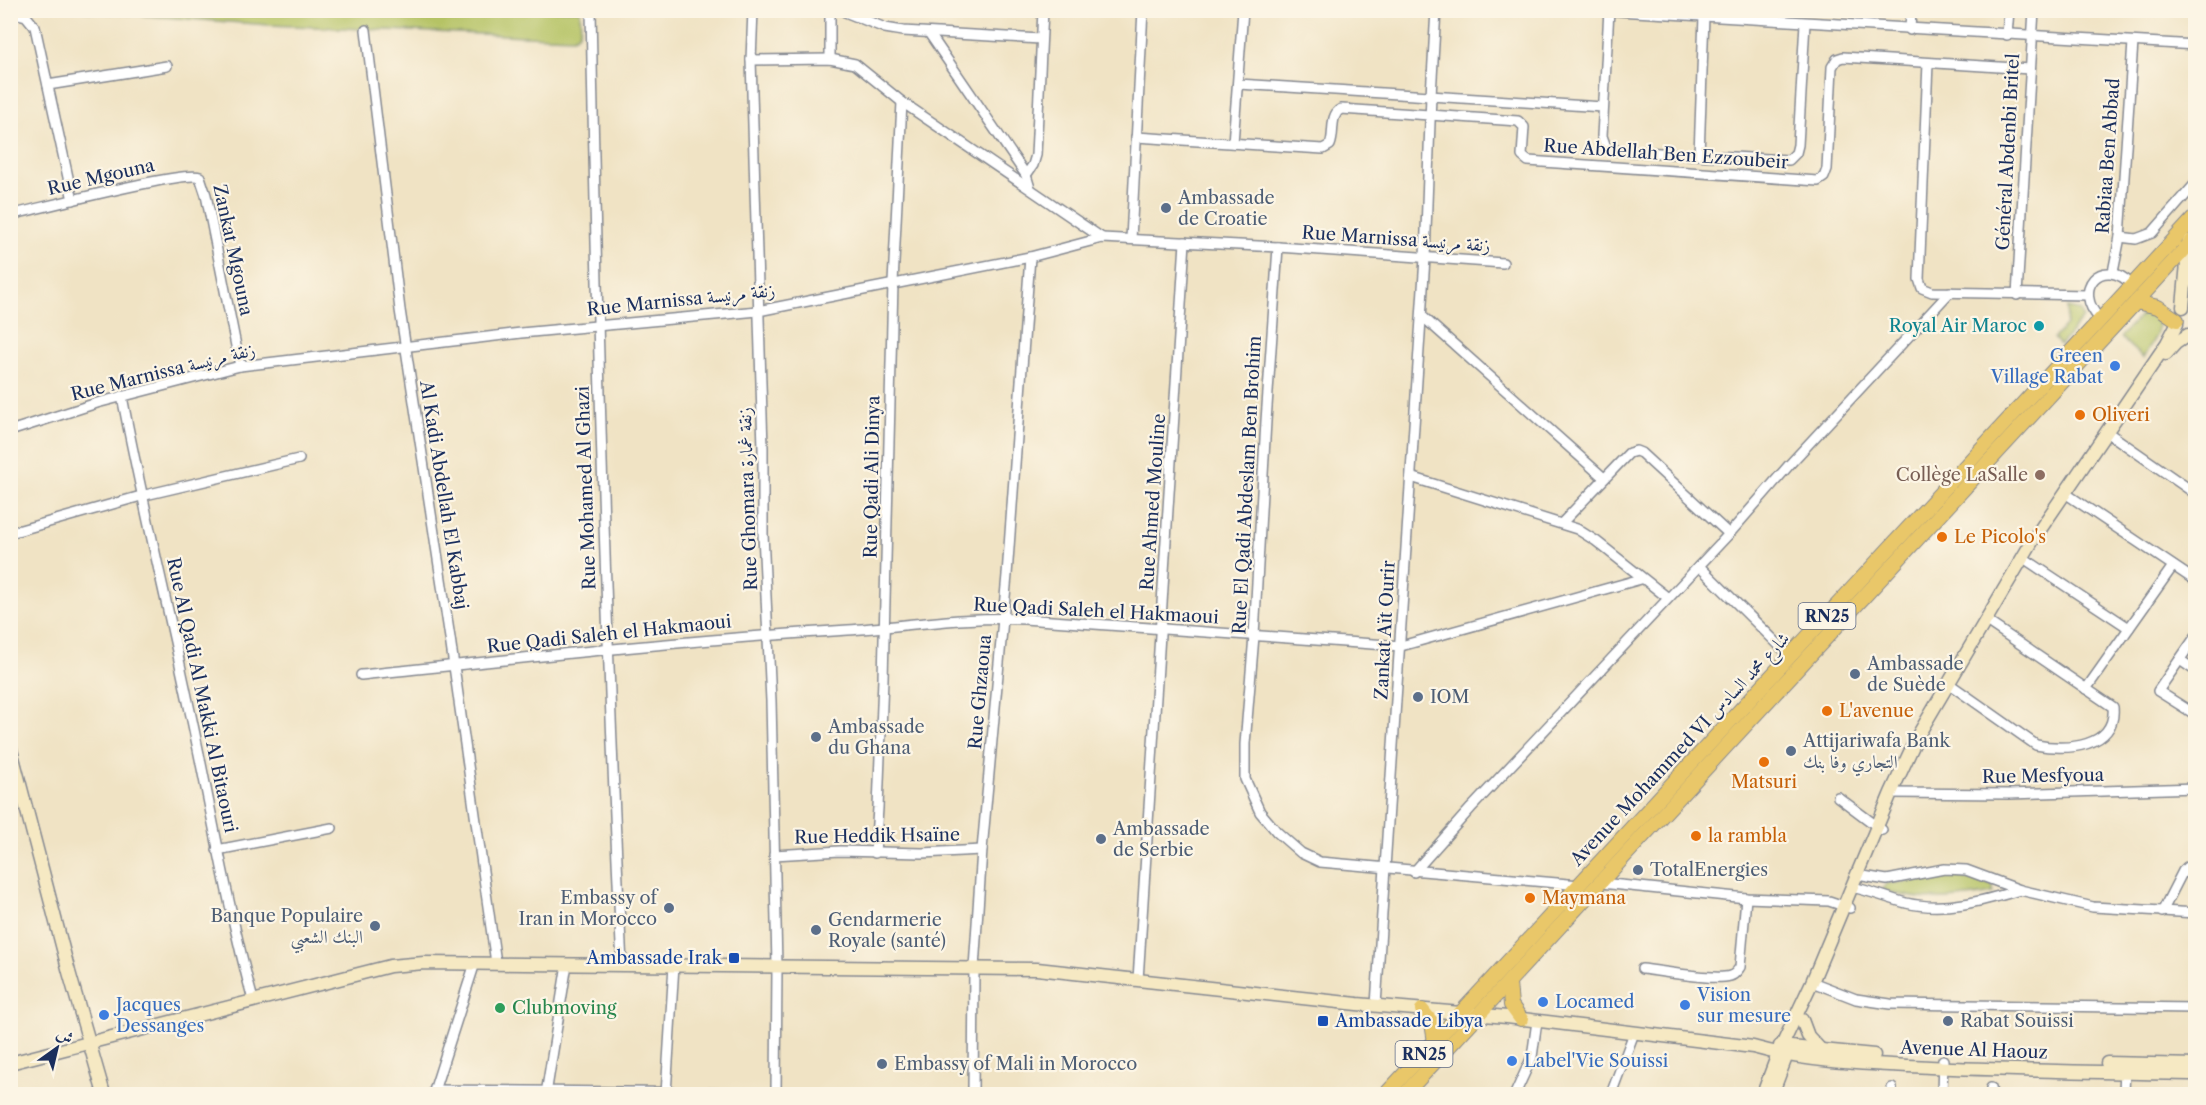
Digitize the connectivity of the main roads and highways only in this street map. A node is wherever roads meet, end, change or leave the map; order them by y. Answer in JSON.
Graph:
{"nodes":[{"id":1,"x":2194,"y":217,"type":"edge"},
{"id":2,"x":2192,"y":241,"type":"edge"},
{"id":3,"x":2136,"y":302,"type":"junction"},
{"id":4,"x":2196,"y":303,"type":"edge"},
{"id":5,"x":2183,"y":307,"type":"junction"},
{"id":6,"x":2119,"y":310,"type":"junction"},
{"id":7,"x":2177,"y":322,"type":"junction"},
{"id":8,"x":2192,"y":336,"type":"edge"},
{"id":9,"x":2109,"y":433,"type":"junction"},
{"id":10,"x":10,"y":746,"type":"edge"},
{"id":11,"x":1879,"y":829,"type":"junction"},
{"id":12,"x":1855,"y":887,"type":"junction"},
{"id":13,"x":1509,"y":983,"type":"junction"},
{"id":14,"x":1815,"y":983,"type":"junction"},
{"id":15,"x":1422,"y":1010,"type":"junction"},
{"id":16,"x":1461,"y":1013,"type":"junction"},
{"id":17,"x":1479,"y":1015,"type":"junction"},
{"id":18,"x":1521,"y":1019,"type":"junction"},
{"id":19,"x":1802,"y":1020,"type":"junction"},
{"id":20,"x":1435,"y":1042,"type":"junction"},
{"id":21,"x":91,"y":1043,"type":"junction"},
{"id":22,"x":1784,"y":1050,"type":"junction"},
{"id":23,"x":1822,"y":1051,"type":"junction"},
{"id":24,"x":10,"y":1063,"type":"edge"},
{"id":25,"x":1943,"y":1064,"type":"junction"},
{"id":26,"x":2196,"y":1065,"type":"edge"},
{"id":27,"x":2125,"y":1068,"type":"junction"},
{"id":28,"x":2196,"y":1074,"type":"edge"},
{"id":29,"x":104,"y":1095,"type":"edge"},
{"id":30,"x":1386,"y":1095,"type":"edge"},
{"id":31,"x":1405,"y":1095,"type":"edge"},
{"id":32,"x":1763,"y":1095,"type":"edge"},
{"id":33,"x":1772,"y":1095,"type":"edge"}],
"edges":[{"from":1,"to":2,"type":"main road"},
{"from":1,"to":6,"type":"main road","name":"Avenue Mohammed VI شارع محمد السادس","number":"RN25"},
{"from":2,"to":3,"type":"main road","name":"Avenue Mohammed VI شارع محمد السادس","number":"RN25"},
{"from":2,"to":5,"type":"main road"},
{"from":3,"to":6,"type":"main road","name":"Avenue Mohammed VI شارع محمد السادس","number":"RN25"},
{"from":3,"to":7,"type":"main road"},
{"from":4,"to":5,"type":"main road"},
{"from":5,"to":7,"type":"main road"},
{"from":6,"to":13,"type":"main road","name":"Avenue Mohammed VI شارع محمد السادس","number":"RN25"},
{"from":6,"to":16,"type":"main road","name":"Avenue Mohammed VI شارع محمد السادس","number":"RN25"},
{"from":7,"to":8,"type":"main road"},
{"from":7,"to":9,"type":"main road"},
{"from":8,"to":9,"type":"main road"},
{"from":9,"to":11,"type":"main road"},
{"from":10,"to":21,"type":"main road"},
{"from":11,"to":12,"type":"main road"},
{"from":11,"to":12,"type":"main road"},
{"from":12,"to":14,"type":"main road"},
{"from":13,"to":17,"type":"main road","name":"Avenue Mohammed VI شارع محمد السادس","number":"RN25"},
{"from":13,"to":18,"type":"main road"},
{"from":14,"to":19,"type":"main road"},
{"from":14,"to":22,"type":"main road"},
{"from":15,"to":16,"type":"main road","name":"Avenue Al Haouz"},
{"from":15,"to":20,"type":"main road"},
{"from":15,"to":21,"type":"main road","name":"Avenue Al Haouz"},
{"from":16,"to":17,"type":"main road","name":"Avenue Al Haouz"},
{"from":16,"to":20,"type":"main road","name":"Avenue Mohammed VI شارع محمد السادس","number":"RN25"},
{"from":17,"to":18,"type":"main road","name":"Avenue Al Haouz"},
{"from":17,"to":31,"type":"main road","name":"Avenue Mohammed VI شارع محمد السادس","number":"RN25"},
{"from":18,"to":22,"type":"main road","name":"Avenue Al Haouz"},
{"from":19,"to":22,"type":"main road"},
{"from":19,"to":23,"type":"main road"},
{"from":20,"to":30,"type":"main road","name":"Avenue Mohammed VI شارع محمد السادس","number":"RN25"},
{"from":21,"to":24,"type":"main road","name":"Avenue Al Haouz"},
{"from":21,"to":29,"type":"main road"},
{"from":22,"to":23,"type":"main road","name":"Avenue Al Haouz"},
{"from":22,"to":25,"type":"main road","name":"Avenue Al Haouz"},
{"from":22,"to":32,"type":"main road"},
{"from":22,"to":33,"type":"main road"},
{"from":23,"to":25,"type":"main road","name":"Avenue Al Haouz"},
{"from":25,"to":27,"type":"main road","name":"Avenue Al Haouz"},
{"from":26,"to":27,"type":"main road","name":"Avenue Al Haouz"},
{"from":27,"to":28,"type":"main road","name":"Avenue Al Haouz"}]}
